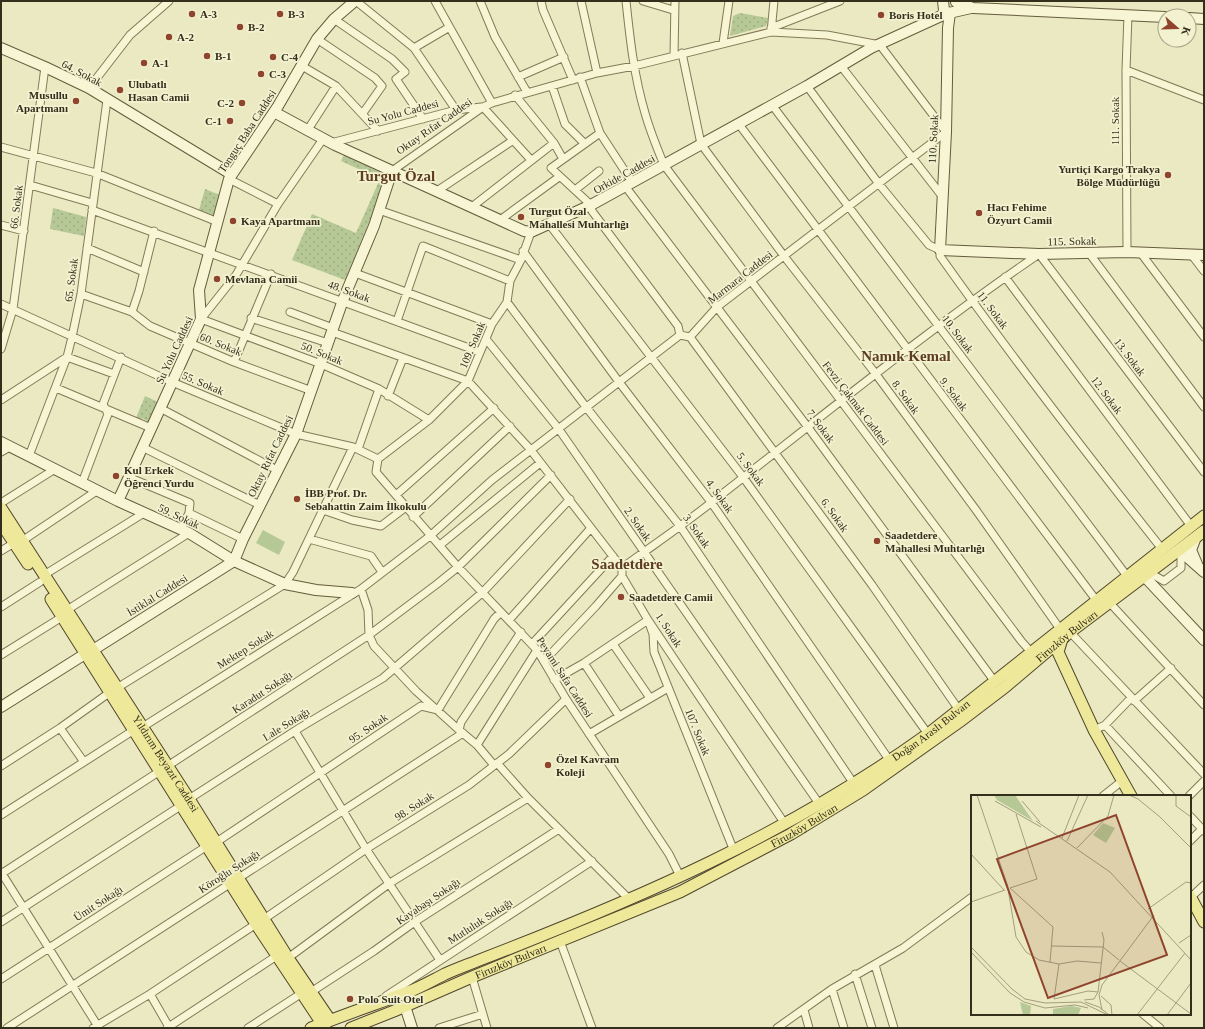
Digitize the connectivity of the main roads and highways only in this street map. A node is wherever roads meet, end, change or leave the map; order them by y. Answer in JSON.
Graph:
{"nodes":[{"id":1,"x":1,"y":508,"type":"edge"},
{"id":2,"x":1204,"y":516,"type":"edge"},
{"id":3,"x":1,"y":523,"type":"edge"},
{"id":4,"x":1200,"y":534,"type":"edge"},
{"id":5,"x":18,"y":542,"type":"junction"},
{"id":6,"x":1064,"y":633,"type":"junction"},
{"id":7,"x":1032,"y":664,"type":"junction"},
{"id":8,"x":1069,"y":675,"type":"junction"},
{"id":9,"x":1130,"y":795,"type":"edge"},
{"id":10,"x":747,"y":845,"type":"junction"},
{"id":11,"x":677,"y":872,"type":"junction"},
{"id":12,"x":696,"y":884,"type":"junction"},
{"id":13,"x":629,"y":899,"type":"joint"},
{"id":14,"x":1191,"y":899,"type":"edge"},
{"id":15,"x":640,"y":909,"type":"junction"},
{"id":16,"x":1204,"y":922,"type":"edge"},
{"id":17,"x":384,"y":999,"type":"junction"},
{"id":18,"x":405,"y":1006,"type":"junction"},
{"id":19,"x":323,"y":1026,"type":"edge"},
{"id":20,"x":351,"y":1028,"type":"edge"}],
"edges":[{"from":1,"to":5,"type":"main road","name":"Yıldırım Beyazıt Caddesi"},
{"from":2,"to":6,"type":"main road","name":"Doğan Araslı Bulvarı"},
{"from":3,"to":5,"type":"main road","name":"Yıldırım Beyazıt Caddesi"},
{"from":4,"to":6,"type":"main road","name":"Firuzköy Bulvarı"},
{"from":5,"to":19,"type":"main road","name":"Yıldırım Beyazıt Caddesi"},
{"from":6,"to":7,"type":"main road","name":"Firuzköy Bulvarı"},
{"from":6,"to":8,"type":"main road"},
{"from":6,"to":10,"type":"main road","name":"Doğan Araslı Bulvarı"},
{"from":7,"to":8,"type":"main road"},
{"from":7,"to":12,"type":"main road","name":"Firuzköy Bulvarı"},
{"from":8,"to":9,"type":"main road"},
{"from":10,"to":11,"type":"main road","name":"Doğan Araslı Bulvarı"},
{"from":10,"to":12,"type":"main road"},
{"from":11,"to":13,"type":"main road","name":"Doğan Araslı Bulvarı"},
{"from":11,"to":15,"type":"main road"},
{"from":12,"to":15,"type":"main road","name":"Firuzköy Bulvarı"},
{"from":13,"to":17,"type":"main road","name":"Firuzköy Bulvarı"},
{"from":14,"to":16,"type":"main road"},
{"from":15,"to":18,"type":"main road","name":"Firuzköy Bulvarı"},
{"from":17,"to":18,"type":"main road"},
{"from":17,"to":19,"type":"main road","name":"Firuzköy Bulvarı"},
{"from":18,"to":20,"type":"main road","name":"Firuzköy Bulvarı"}]}
